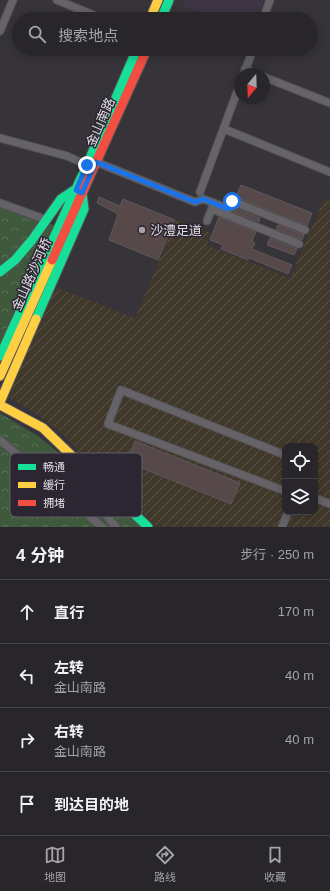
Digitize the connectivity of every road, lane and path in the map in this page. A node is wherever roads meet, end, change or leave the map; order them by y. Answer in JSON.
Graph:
{"nodes":[{"id":1,"x":12,"y":0,"type":"edge"},
{"id":2,"x":56,"y":0,"type":"edge"},
{"id":3,"x":158,"y":0,"type":"edge"},
{"id":4,"x":169,"y":0,"type":"edge"},
{"id":5,"x":270,"y":0,"type":"edge"},
{"id":6,"x":86,"y":12,"type":"edge"},
{"id":7,"x":153,"y":12,"type":"edge"},
{"id":8,"x":164,"y":12,"type":"edge"},
{"id":9,"x":266,"y":12,"type":"edge"},
{"id":10,"x":0,"y":31,"type":"edge"},
{"id":11,"x":134,"y":56,"type":"edge"},
{"id":12,"x":144,"y":56,"type":"edge"},
{"id":13,"x":250,"y":56,"type":"edge"},
{"id":14,"x":245,"y":68,"type":"edge"},
{"id":15,"x":270,"y":79,"type":"edge"},
{"id":16,"x":234,"y":101,"type":"edge"},
{"id":17,"x":330,"y":103,"type":"edge"},
{"id":18,"x":224,"y":129,"type":"junction"},
{"id":19,"x":0,"y":138,"type":"edge"},
{"id":20,"x":91,"y":163,"type":"junction"},
{"id":21,"x":330,"y":172,"type":"edge"},
{"id":22,"x":79,"y":191,"type":"junction"},
{"id":23,"x":200,"y":192,"type":"dead end"},
{"id":24,"x":0,"y":203,"type":"edge"},
{"id":25,"x":73,"y":204,"type":"junction"},
{"id":26,"x":213,"y":206,"type":"junction"},
{"id":27,"x":47,"y":220,"type":"junction"},
{"id":28,"x":207,"y":221,"type":"dead end"},
{"id":29,"x":305,"y":230,"type":"dead end"},
{"id":30,"x":299,"y":244,"type":"dead end"},
{"id":31,"x":0,"y":272,"type":"edge"},
{"id":32,"x":0,"y":356,"type":"edge"},
{"id":33,"x":0,"y":376,"type":"edge"},
{"id":34,"x":0,"y":402,"type":"edge"},
{"id":35,"x":0,"y":405,"type":"edge"},
{"id":36,"x":0,"y":440,"type":"edge"},
{"id":37,"x":14,"y":452,"type":"edge"},
{"id":38,"x":69,"y":453,"type":"edge"},
{"id":39,"x":282,"y":454,"type":"edge"},
{"id":40,"x":10,"y":459,"type":"edge"},
{"id":41,"x":0,"y":478,"type":"edge"},
{"id":42,"x":10,"y":489,"type":"edge"},
{"id":43,"x":282,"y":491,"type":"edge"},
{"id":44,"x":0,"y":497,"type":"edge"},
{"id":45,"x":318,"y":499,"type":"edge"},
{"id":46,"x":330,"y":504,"type":"edge"},
{"id":47,"x":287,"y":515,"type":"edge"},
{"id":48,"x":15,"y":517,"type":"edge"},
{"id":49,"x":46,"y":517,"type":"edge"},
{"id":50,"x":90,"y":517,"type":"edge"},
{"id":51,"x":108,"y":517,"type":"edge"},
{"id":52,"x":138,"y":517,"type":"edge"},
{"id":53,"x":5,"y":527,"type":"edge"},
{"id":54,"x":54,"y":527,"type":"edge"},
{"id":55,"x":102,"y":527,"type":"edge"},
{"id":56,"x":116,"y":527,"type":"edge"},
{"id":57,"x":148,"y":527,"type":"edge"},
{"id":58,"x":282,"y":527,"type":"edge"}],
"edges":[{"from":1,"to":10,"type":"street"},
{"from":2,"to":6,"type":"street"},
{"from":3,"to":7,"type":"main road"},
{"from":4,"to":8,"type":"main road"},
{"from":5,"to":9,"type":"street"},
{"from":11,"to":20,"type":"main road","name":"金山南路"},
{"from":12,"to":20,"type":"main road","name":"金山南路"},
{"from":13,"to":14,"type":"street"},
{"from":15,"to":17,"type":"street"},
{"from":16,"to":18,"type":"street"},
{"from":18,"to":21,"type":"street"},
{"from":18,"to":23,"type":"street"},
{"from":19,"to":20,"type":"street"},
{"from":20,"to":22,"type":"main road","name":"金山南路"},
{"from":20,"to":26,"type":"street"},
{"from":22,"to":25,"type":"main road","name":"金山南路"},
{"from":22,"to":27,"type":"main road"},
{"from":22,"to":34,"type":"main road"},
{"from":24,"to":27,"type":"street"},
{"from":25,"to":32,"type":"main road","name":"金山路沙河桥"},
{"from":25,"to":33,"type":"main road","name":"金山路沙河桥"},
{"from":26,"to":28,"type":"street"},
{"from":26,"to":29,"type":"street"},
{"from":26,"to":30,"type":"street"},
{"from":27,"to":31,"type":"main road"},
{"from":35,"to":38,"type":"main road"},
{"from":36,"to":37,"type":"street"},
{"from":39,"to":43,"type":"street"},
{"from":40,"to":41,"type":"path"},
{"from":42,"to":44,"type":"path"},
{"from":45,"to":46,"type":"street"},
{"from":47,"to":58,"type":"street"},
{"from":48,"to":53,"type":"path"},
{"from":49,"to":54,"type":"path"},
{"from":50,"to":55,"type":"street"},
{"from":51,"to":56,"type":"street"},
{"from":52,"to":57,"type":"main road"}]}
